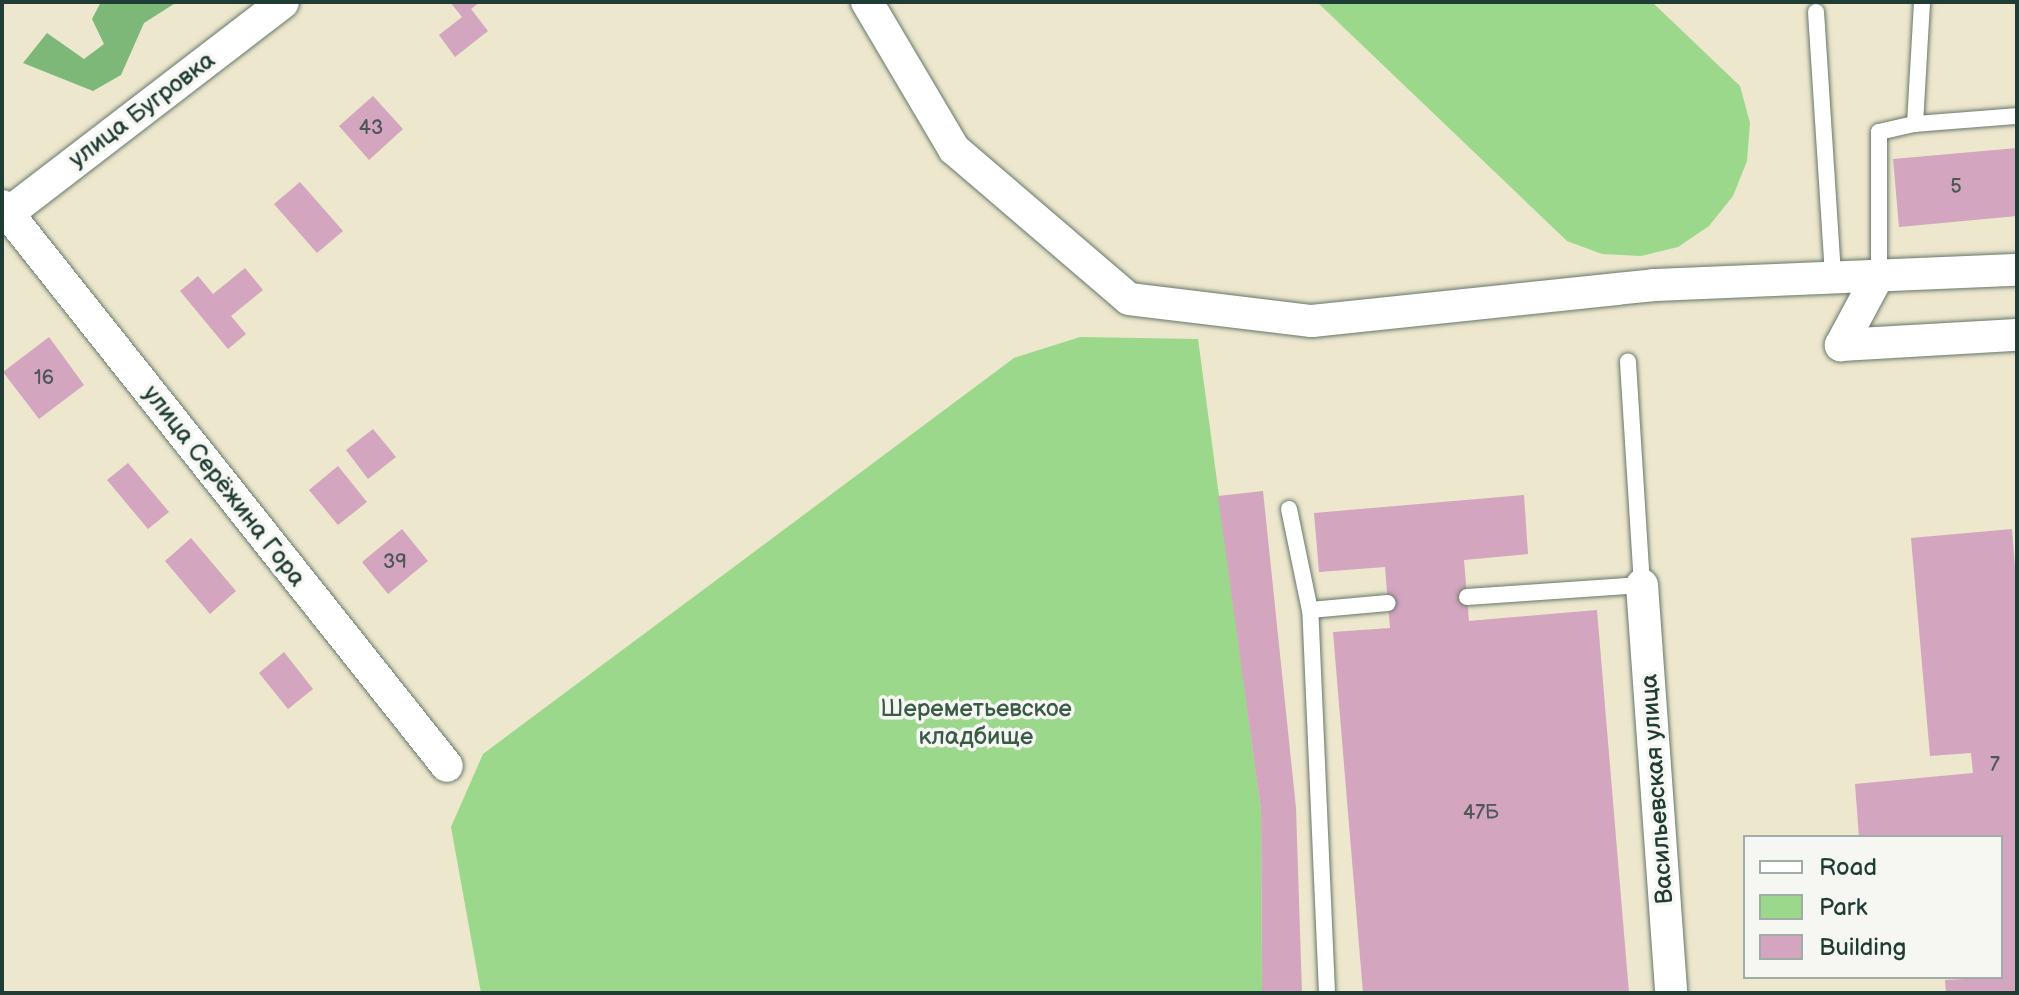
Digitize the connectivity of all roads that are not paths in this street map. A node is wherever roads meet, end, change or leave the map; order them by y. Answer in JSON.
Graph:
{"nodes":[{"id":1,"x":283,"y":2,"type":"edge"},
{"id":2,"x":867,"y":2,"type":"edge"},
{"id":3,"x":1922,"y":2,"type":"edge"},
{"id":4,"x":1816,"y":12,"type":"dead end"},
{"id":5,"x":2017,"y":116,"type":"edge"},
{"id":6,"x":1915,"y":124,"type":"junction"},
{"id":7,"x":4,"y":212,"type":"edge"},
{"id":8,"x":2017,"y":270,"type":"edge"},
{"id":9,"x":1833,"y":274,"type":"junction"},
{"id":10,"x":1879,"y":274,"type":"junction"},
{"id":11,"x":2017,"y":335,"type":"edge"},
{"id":12,"x":1628,"y":361,"type":"dead end"},
{"id":13,"x":1289,"y":509,"type":"dead end"},
{"id":14,"x":1642,"y":585,"type":"junction"},
{"id":15,"x":1467,"y":597,"type":"dead end"},
{"id":16,"x":1388,"y":603,"type":"dead end"},
{"id":17,"x":1310,"y":610,"type":"junction"},
{"id":18,"x":447,"y":766,"type":"dead end"},
{"id":19,"x":1327,"y":993,"type":"edge"},
{"id":20,"x":1671,"y":993,"type":"edge"}],
"edges":[{"from":1,"to":7,"type":"street","name":"улица Бугровка"},
{"from":2,"to":9,"type":"street"},
{"from":3,"to":6,"type":"lane"},
{"from":4,"to":9,"type":"lane"},
{"from":5,"to":6,"type":"lane"},
{"from":6,"to":10,"type":"lane"},
{"from":7,"to":18,"type":"street","name":"улица Серёжина Гора"},
{"from":8,"to":10,"type":"street"},
{"from":9,"to":10,"type":"street"},
{"from":10,"to":11,"type":"street"},
{"from":12,"to":14,"type":"lane"},
{"from":13,"to":17,"type":"lane"},
{"from":14,"to":15,"type":"lane"},
{"from":14,"to":20,"type":"street","name":"Васильевская улица"},
{"from":16,"to":17,"type":"lane"},
{"from":17,"to":19,"type":"lane"}]}
